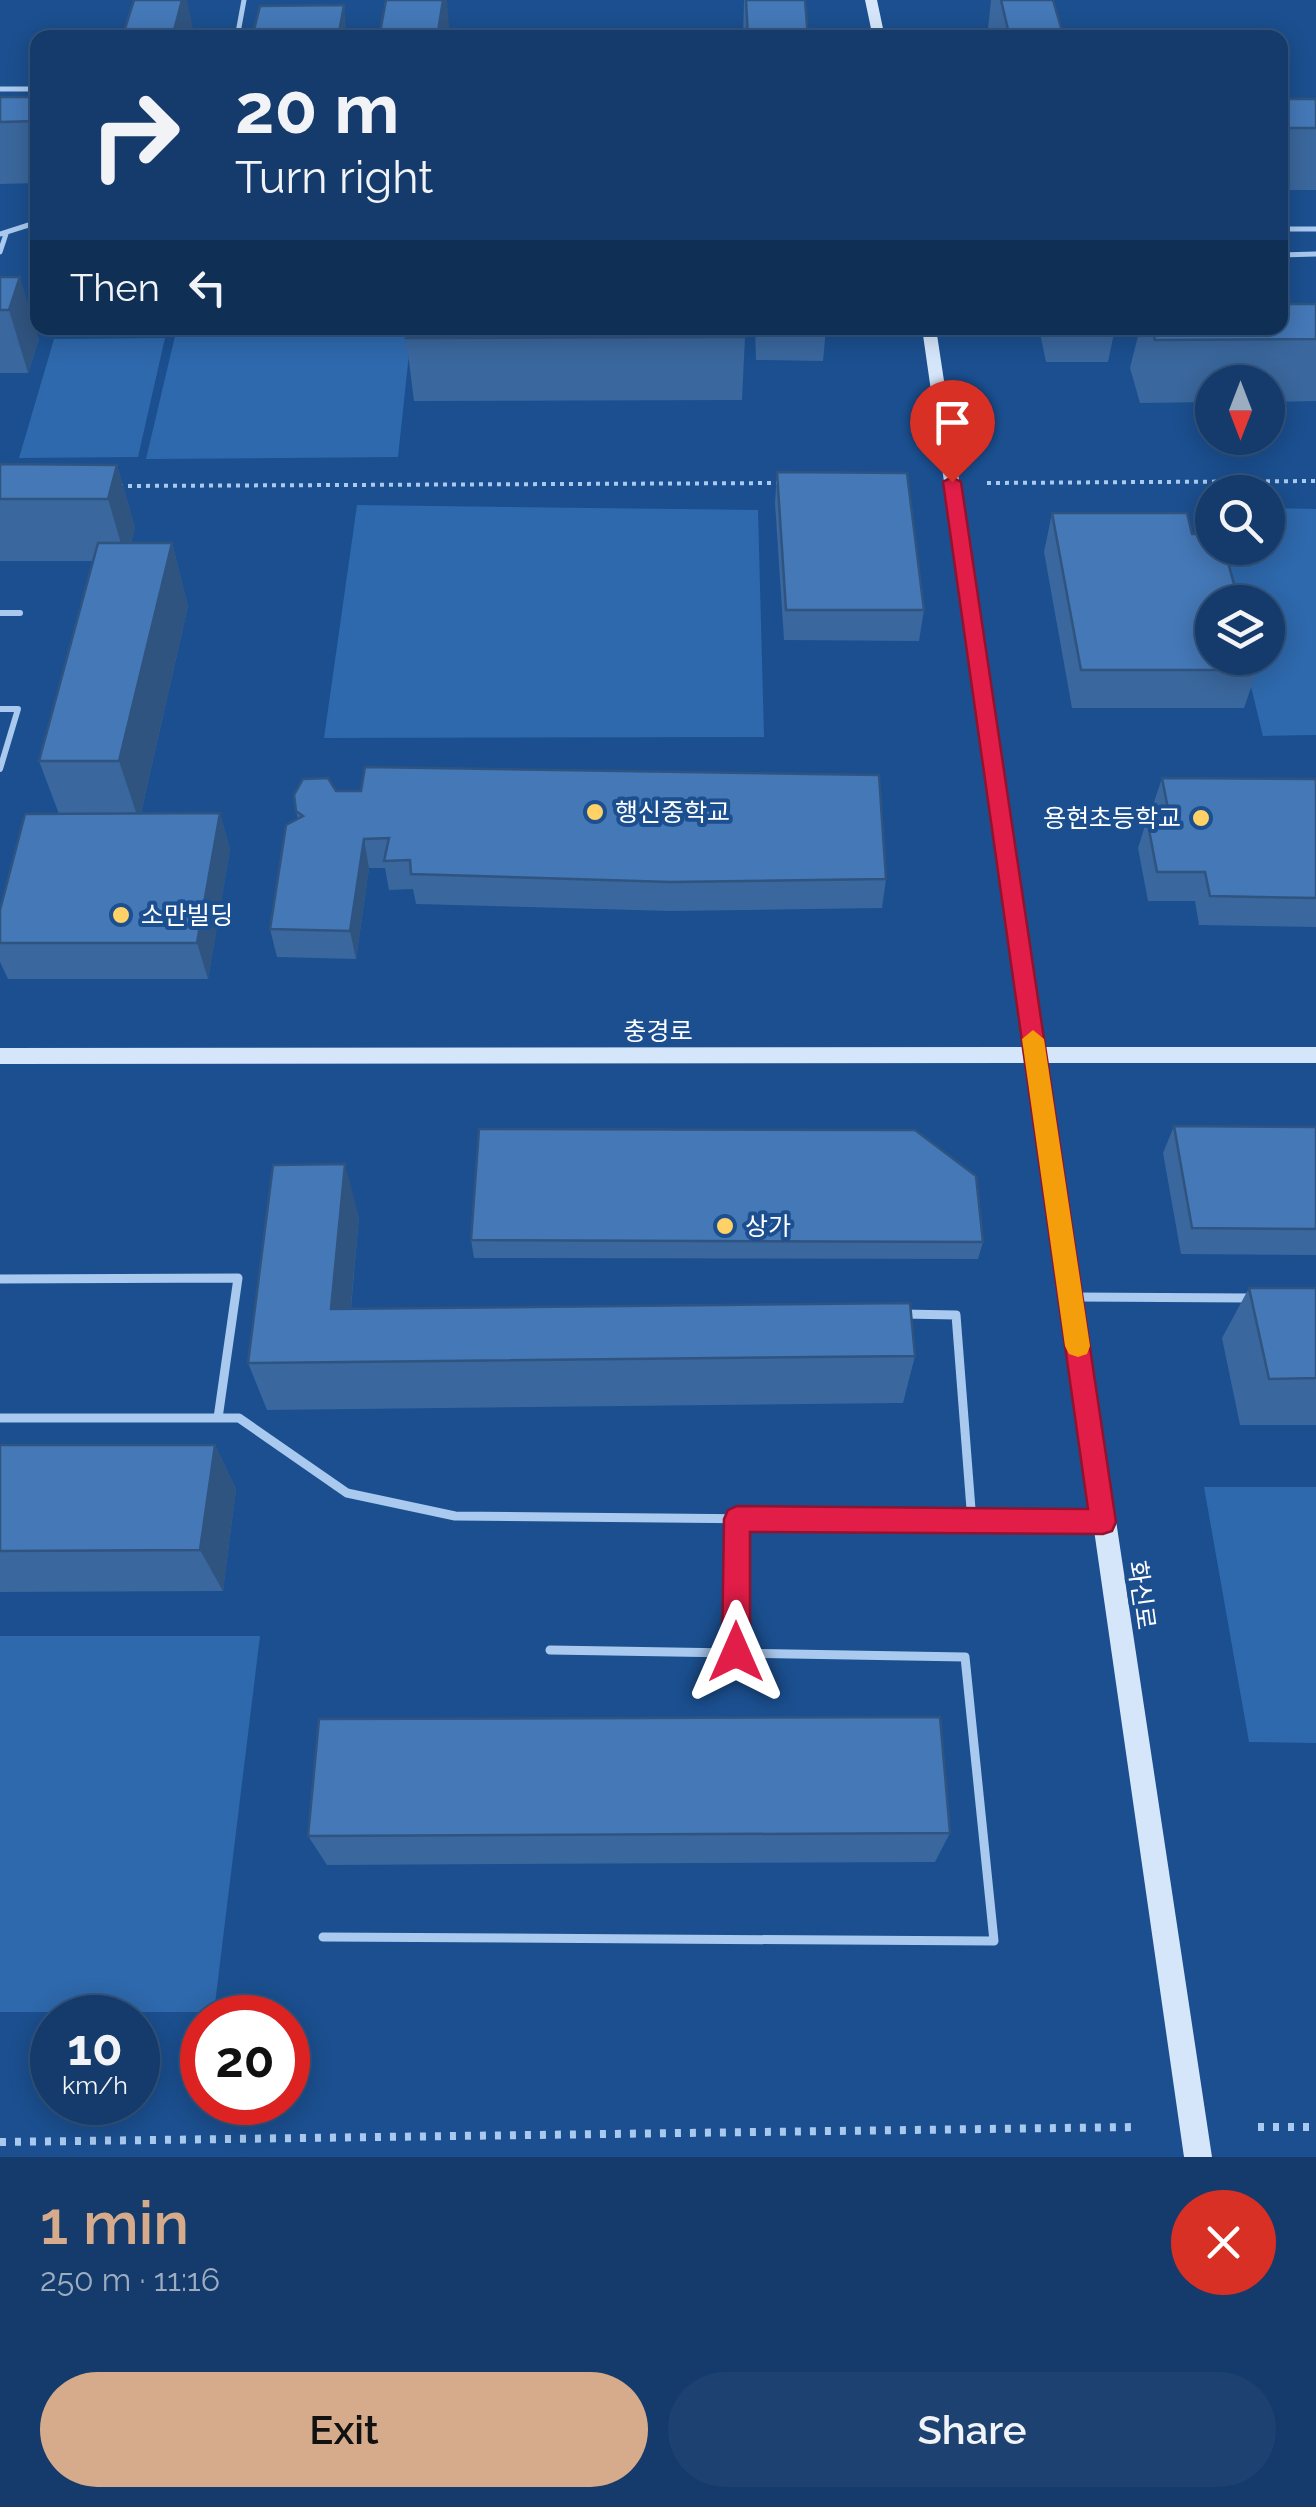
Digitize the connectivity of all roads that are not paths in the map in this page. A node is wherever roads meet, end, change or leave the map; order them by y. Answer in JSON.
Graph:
{"nodes":[{"id":1,"x":244,"y":0,"type":"edge"},
{"id":2,"x":871,"y":0,"type":"edge"},
{"id":3,"x":238,"y":30,"type":"edge"},
{"id":4,"x":877,"y":30,"type":"edge"},
{"id":5,"x":30,"y":88,"type":"edge"},
{"id":6,"x":0,"y":89,"type":"edge"},
{"id":7,"x":30,"y":225,"type":"edge"},
{"id":8,"x":1288,"y":229,"type":"edge"},
{"id":9,"x":1316,"y":229,"type":"edge"},
{"id":10,"x":3,"y":234,"type":"edge"},
{"id":11,"x":0,"y":252,"type":"edge"},
{"id":12,"x":1288,"y":254,"type":"edge"},
{"id":13,"x":1316,"y":254,"type":"edge"},
{"id":14,"x":930,"y":335,"type":"edge"},
{"id":15,"x":0,"y":613,"type":"edge"},
{"id":16,"x":20,"y":613,"type":"dead end"},
{"id":17,"x":0,"y":709,"type":"edge"},
{"id":18,"x":0,"y":769,"type":"edge"},
{"id":19,"x":1036,"y":1055,"type":"junction"},
{"id":20,"x":1316,"y":1055,"type":"edge"},
{"id":21,"x":0,"y":1056,"type":"edge"},
{"id":22,"x":0,"y":1279,"type":"edge"},
{"id":23,"x":1071,"y":1297,"type":"junction"},
{"id":24,"x":1261,"y":1298,"type":"edge"},
{"id":25,"x":898,"y":1314,"type":"edge"},
{"id":26,"x":0,"y":1418,"type":"edge"},
{"id":27,"x":218,"y":1418,"type":"junction"},
{"id":28,"x":737,"y":1519,"type":"junction"},
{"id":29,"x":972,"y":1522,"type":"junction"},
{"id":30,"x":1103,"y":1522,"type":"junction"},
{"id":31,"x":550,"y":1650,"type":"dead end"},
{"id":32,"x":736,"y":1652,"type":"junction"},
{"id":33,"x":324,"y":1937,"type":"dead end"},
{"id":34,"x":1198,"y":2157,"type":"edge"}],
"edges":[{"from":1,"to":3,"type":"lane"},
{"from":2,"to":4,"type":"main road"},
{"from":5,"to":6,"type":"lane"},
{"from":7,"to":10,"type":"lane"},
{"from":8,"to":9,"type":"lane"},
{"from":10,"to":11,"type":"lane"},
{"from":12,"to":13,"type":"lane"},
{"from":14,"to":19,"type":"main road","name":"화신로"},
{"from":15,"to":16,"type":"lane"},
{"from":17,"to":18,"type":"lane"},
{"from":19,"to":20,"type":"main road","name":"충경로"},
{"from":19,"to":21,"type":"main road","name":"충경로"},
{"from":19,"to":23,"type":"main road","name":"화신로"},
{"from":22,"to":27,"type":"lane"},
{"from":23,"to":24,"type":"lane"},
{"from":23,"to":30,"type":"main road","name":"화신로"},
{"from":25,"to":29,"type":"lane"},
{"from":26,"to":27,"type":"lane"},
{"from":27,"to":28,"type":"lane"},
{"from":28,"to":29,"type":"lane"},
{"from":28,"to":32,"type":"lane"},
{"from":29,"to":30,"type":"lane"},
{"from":30,"to":34,"type":"main road","name":"화신로"},
{"from":31,"to":32,"type":"lane"},
{"from":32,"to":33,"type":"lane"}]}
